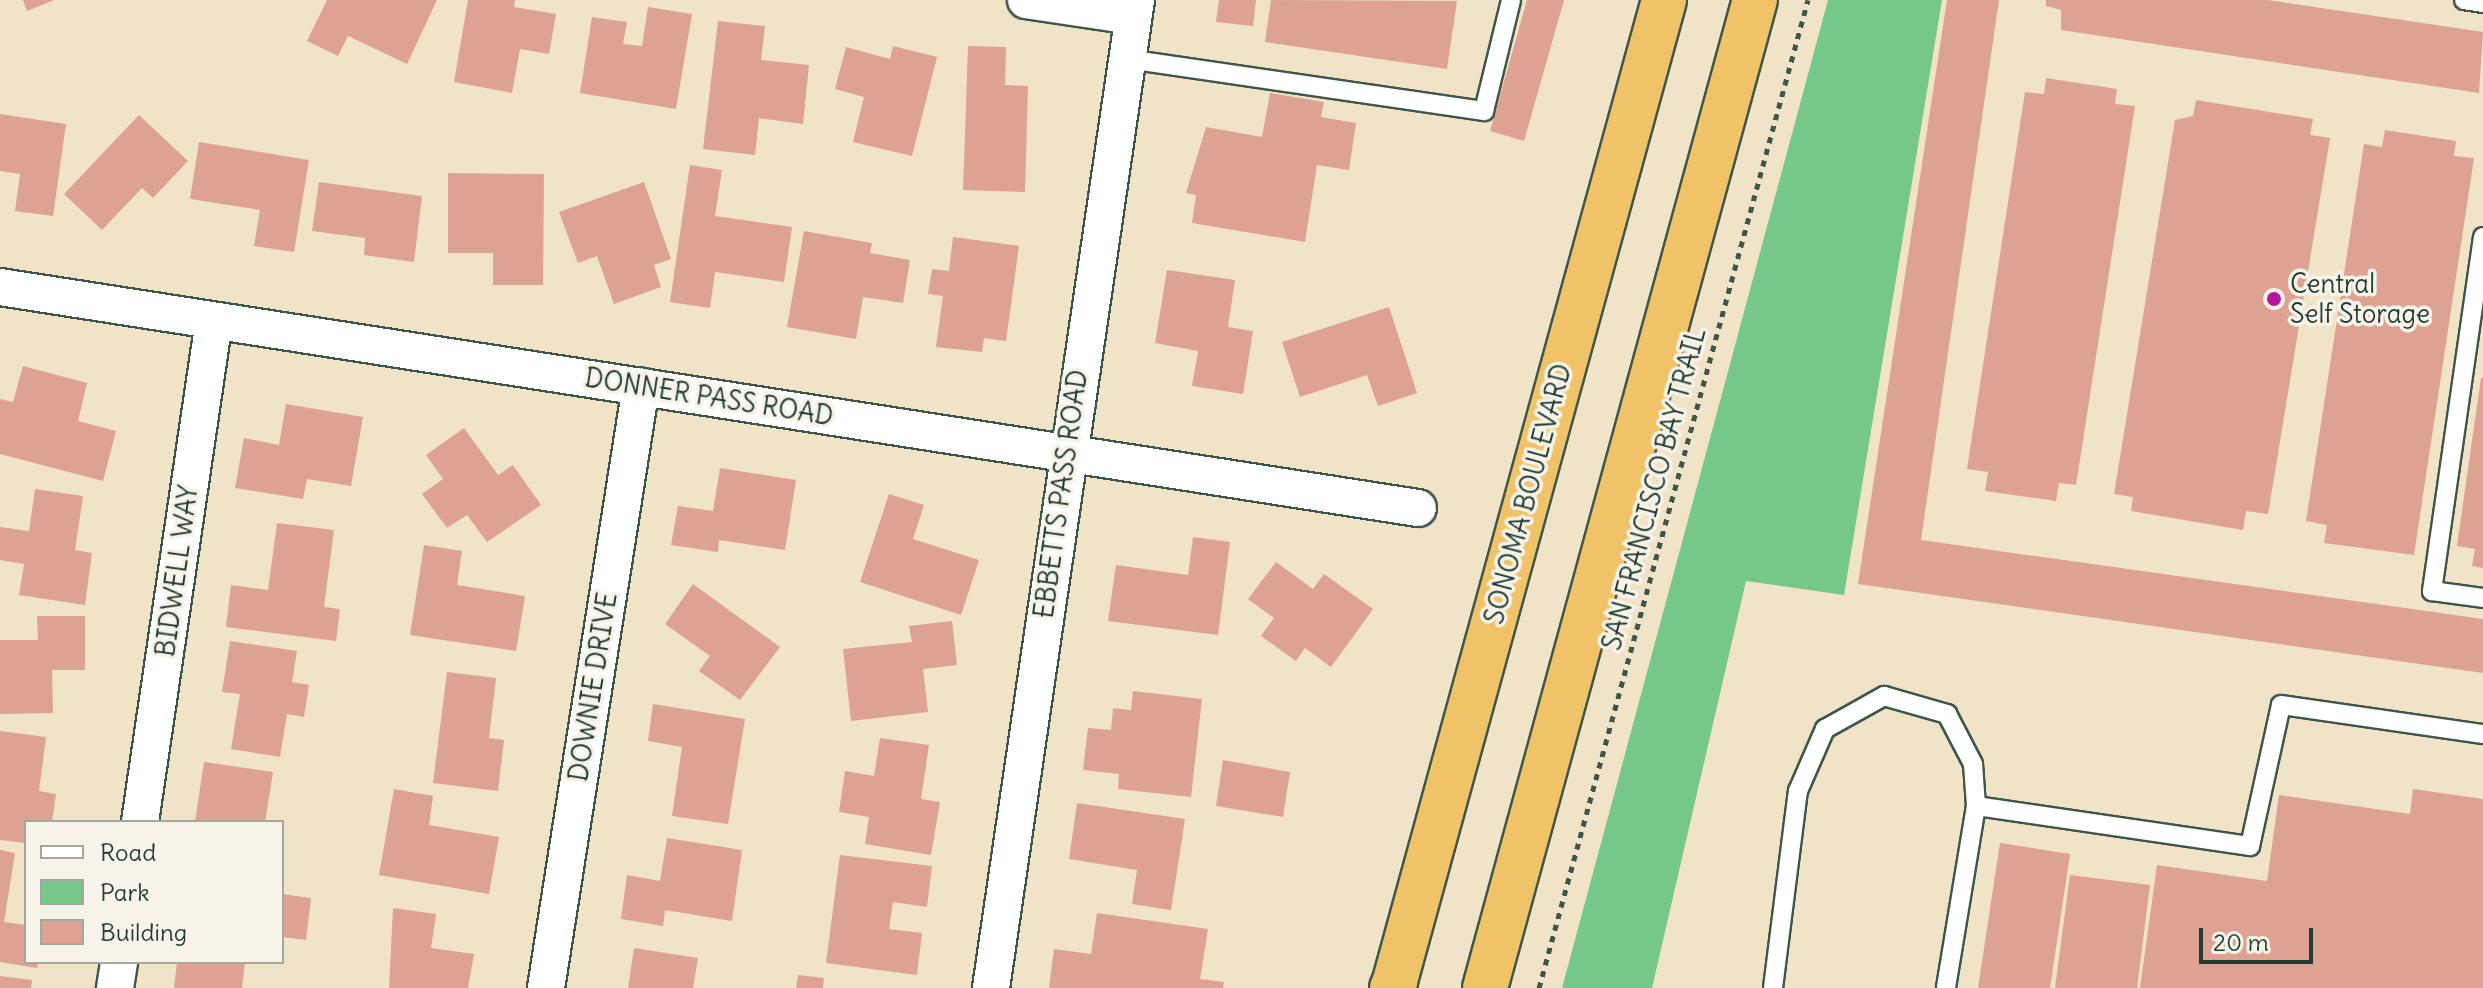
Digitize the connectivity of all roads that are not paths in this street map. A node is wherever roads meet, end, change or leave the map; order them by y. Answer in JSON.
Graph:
{"nodes":[{"id":1,"x":1026,"y":0,"type":"edge"},
{"id":2,"x":1511,"y":0,"type":"edge"},
{"id":3,"x":1664,"y":0,"type":"edge"},
{"id":4,"x":1755,"y":0,"type":"edge"},
{"id":5,"x":2464,"y":0,"type":"edge"},
{"id":6,"x":2483,"y":3,"type":"edge"},
{"id":7,"x":1135,"y":8,"type":"edge"},
{"id":8,"x":1127,"y":59,"type":"junction"},
{"id":9,"x":2483,"y":237,"type":"edge"},
{"id":10,"x":0,"y":287,"type":"edge"},
{"id":11,"x":214,"y":320,"type":"junction"},
{"id":12,"x":641,"y":386,"type":"junction"},
{"id":13,"x":1066,"y":453,"type":"junction"},
{"id":14,"x":1418,"y":508,"type":"dead end"},
{"id":15,"x":2483,"y":598,"type":"edge"},
{"id":16,"x":2483,"y":734,"type":"edge"},
{"id":17,"x":1976,"y":806,"type":"junction"},
{"id":18,"x":140,"y":820,"type":"edge"},
{"id":19,"x":119,"y":964,"type":"edge"},
{"id":20,"x":1393,"y":986,"type":"edge"},
{"id":21,"x":115,"y":988,"type":"edge"},
{"id":22,"x":546,"y":988,"type":"edge"},
{"id":23,"x":991,"y":988,"type":"edge"},
{"id":24,"x":1485,"y":988,"type":"edge"},
{"id":25,"x":1773,"y":988,"type":"edge"},
{"id":26,"x":1946,"y":988,"type":"edge"}],
"edges":[{"from":1,"to":7,"type":"street"},
{"from":2,"to":8,"type":"lane"},
{"from":3,"to":20,"type":"highway","name":"SONOMA BOULEVARD"},
{"from":4,"to":24,"type":"highway"},
{"from":5,"to":6,"type":"lane"},
{"from":7,"to":8,"type":"street","name":"EBBETTS PASS ROAD"},
{"from":8,"to":13,"type":"street","name":"EBBETTS PASS ROAD"},
{"from":9,"to":15,"type":"lane"},
{"from":10,"to":11,"type":"street","name":"DONNER PASS ROAD"},
{"from":11,"to":12,"type":"street","name":"DONNER PASS ROAD"},
{"from":11,"to":18,"type":"street","name":"BIDWELL WAY"},
{"from":12,"to":13,"type":"street","name":"DONNER PASS ROAD"},
{"from":12,"to":22,"type":"street","name":"DOWNIE DRIVE"},
{"from":13,"to":14,"type":"street","name":"DONNER PASS ROAD"},
{"from":13,"to":23,"type":"street","name":"EBBETTS PASS ROAD"},
{"from":16,"to":17,"type":"lane"},
{"from":17,"to":25,"type":"lane"},
{"from":17,"to":26,"type":"lane"},
{"from":19,"to":21,"type":"street"}]}
